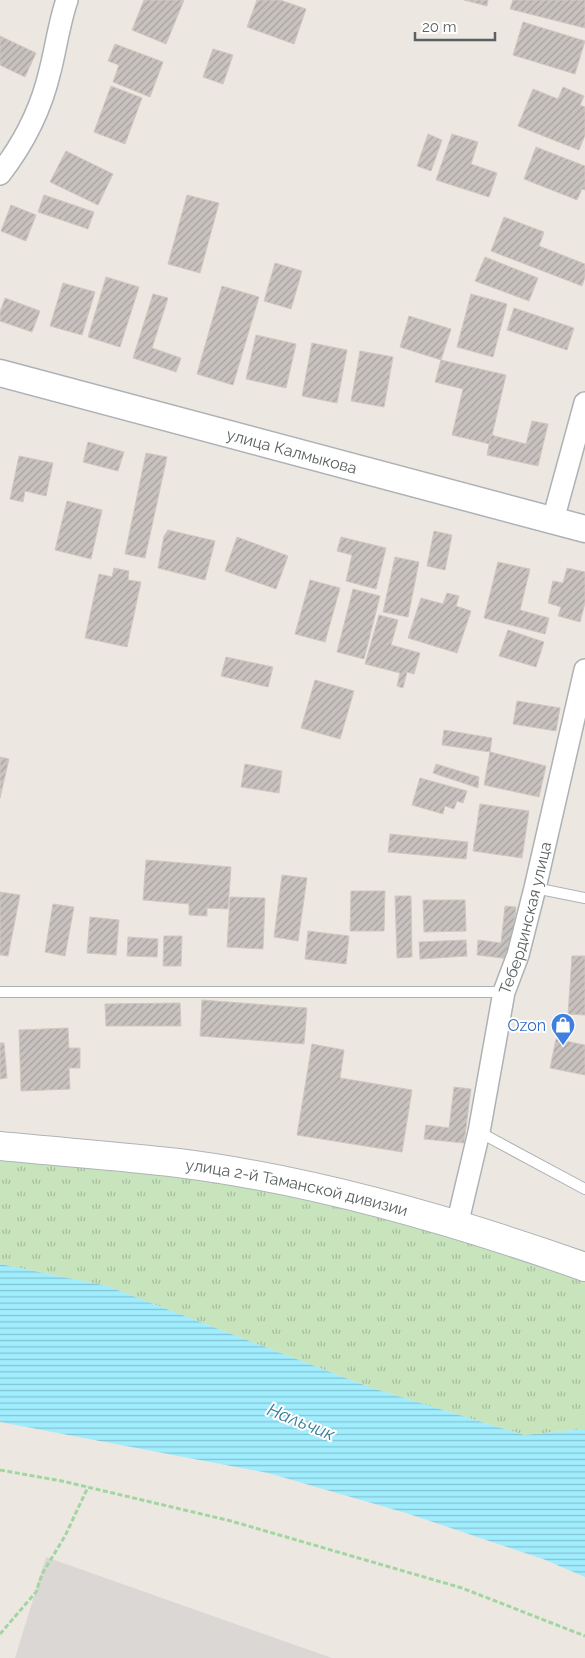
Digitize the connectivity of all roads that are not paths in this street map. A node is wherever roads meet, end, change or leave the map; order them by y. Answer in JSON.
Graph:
{"nodes":[{"id":1,"x":67,"y":0,"type":"edge"},
{"id":2,"x":0,"y":174,"type":"edge"},
{"id":3,"x":0,"y":373,"type":"edge"},
{"id":4,"x":585,"y":404,"type":"edge"},
{"id":5,"x":553,"y":520,"type":"junction"},
{"id":6,"x":585,"y":529,"type":"edge"},
{"id":7,"x":585,"y":670,"type":"edge"},
{"id":8,"x":535,"y":888,"type":"junction"},
{"id":9,"x":585,"y":898,"type":"edge"},
{"id":10,"x":0,"y":992,"type":"edge"},
{"id":11,"x":504,"y":992,"type":"junction"},
{"id":12,"x":479,"y":1132,"type":"junction"},
{"id":13,"x":0,"y":1146,"type":"edge"},
{"id":14,"x":585,"y":1189,"type":"edge"},
{"id":15,"x":457,"y":1225,"type":"junction"},
{"id":16,"x":585,"y":1267,"type":"edge"}],
"edges":[{"from":1,"to":2,"type":"street"},
{"from":3,"to":5,"type":"street","name":"улица Калмыкова"},
{"from":4,"to":5,"type":"street"},
{"from":5,"to":6,"type":"street","name":"улица Калмыкова"},
{"from":7,"to":8,"type":"street","name":"Тебердинская улица"},
{"from":8,"to":9,"type":"lane"},
{"from":8,"to":11,"type":"street","name":"Тебердинская улица"},
{"from":10,"to":11,"type":"lane"},
{"from":11,"to":12,"type":"street","name":"Тебердинская улица"},
{"from":12,"to":14,"type":"lane"},
{"from":12,"to":15,"type":"street","name":"Тебердинская улица"},
{"from":13,"to":15,"type":"main road","name":"улица 2-й Таманской дивизии"},
{"from":15,"to":16,"type":"main road","name":"улица 2-й Таманской дивизии"}]}
